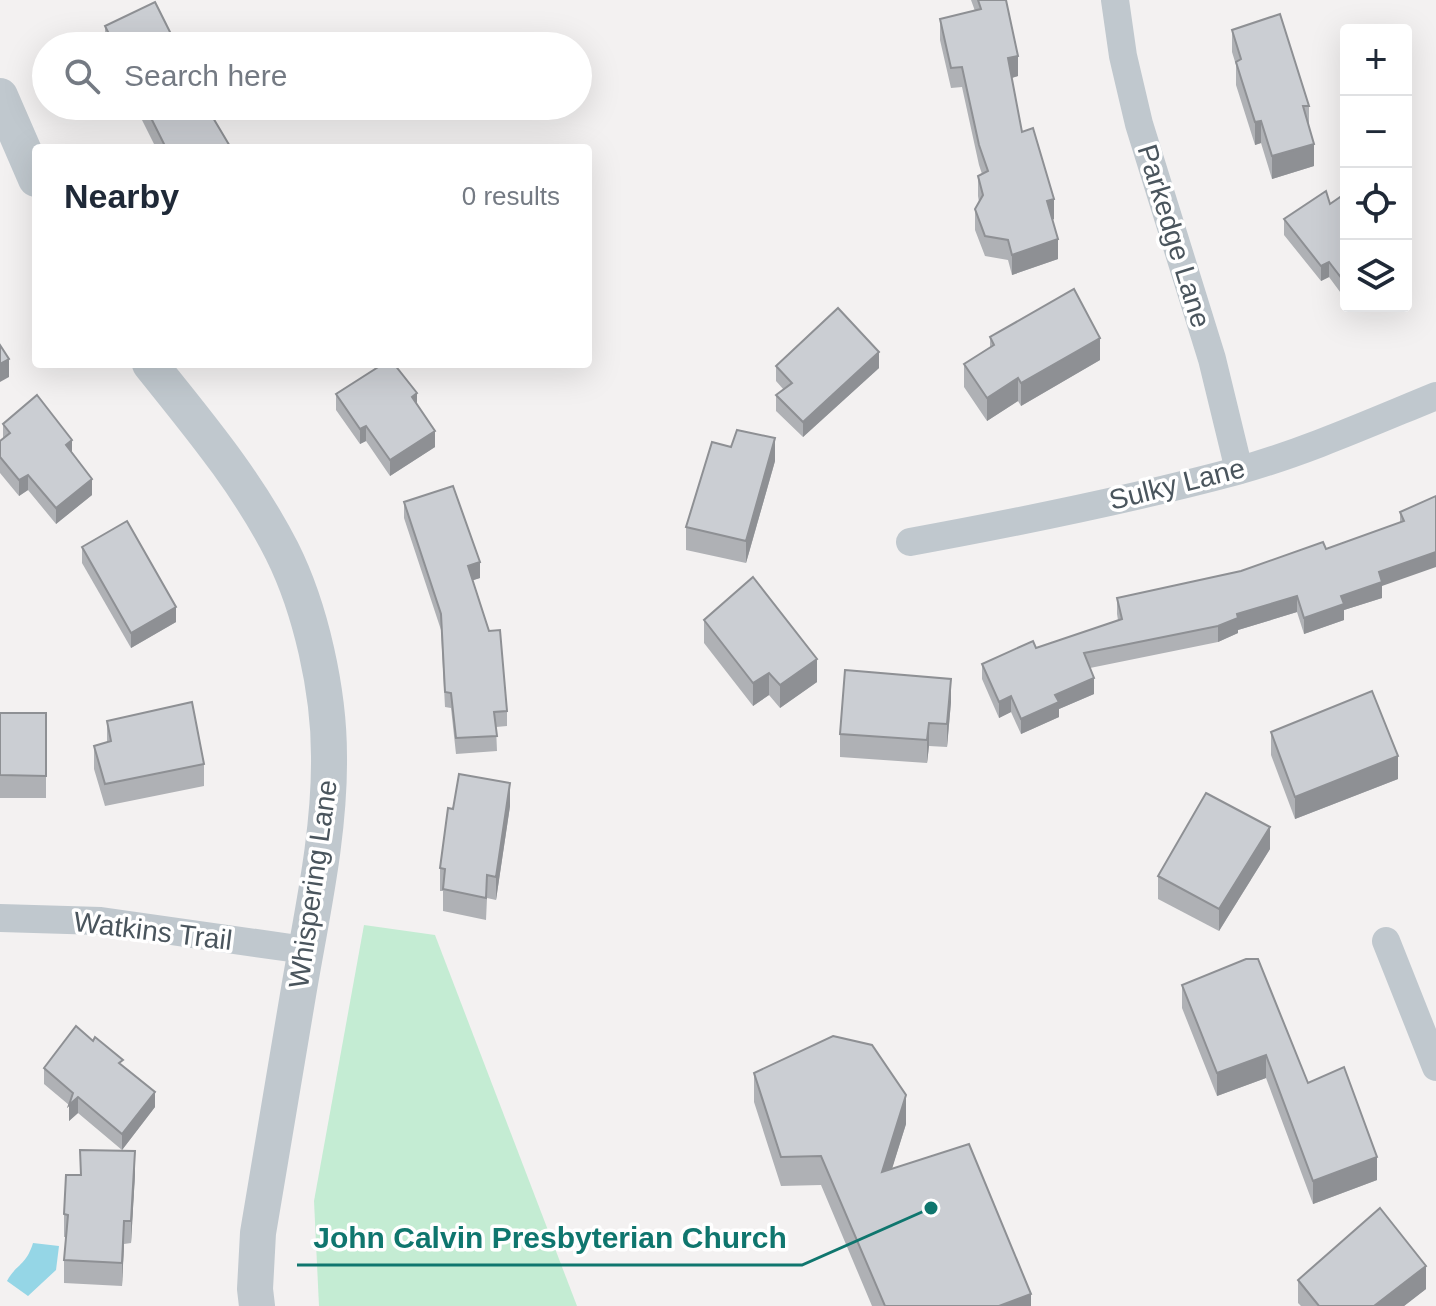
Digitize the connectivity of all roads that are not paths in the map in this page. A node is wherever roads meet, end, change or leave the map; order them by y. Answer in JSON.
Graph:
{"nodes":[{"id":1,"x":1115,"y":0,"type":"edge"},
{"id":2,"x":0,"y":96,"type":"edge"},
{"id":3,"x":32,"y":170,"type":"edge"},
{"id":4,"x":153,"y":368,"type":"edge"},
{"id":5,"x":1436,"y":396,"type":"edge"},
{"id":6,"x":1239,"y":470,"type":"junction"},
{"id":7,"x":910,"y":542,"type":"dead end"},
{"id":8,"x":0,"y":918,"type":"edge"},
{"id":9,"x":1386,"y":941,"type":"dead end"},
{"id":10,"x":305,"y":950,"type":"junction"},
{"id":11,"x":1436,"y":1067,"type":"edge"},
{"id":12,"x":257,"y":1306,"type":"edge"}],
"edges":[{"from":1,"to":6,"type":"street","name":"Parkedge Lane"},
{"from":2,"to":3,"type":"street"},
{"from":4,"to":10,"type":"street","name":"Whispering Lane"},
{"from":5,"to":6,"type":"street","name":"Sulky Lane"},
{"from":6,"to":7,"type":"street","name":"Sulky Lane"},
{"from":8,"to":10,"type":"street","name":"Watkins Trail"},
{"from":9,"to":11,"type":"street"},
{"from":10,"to":12,"type":"street","name":"Whispering Lane"}]}
